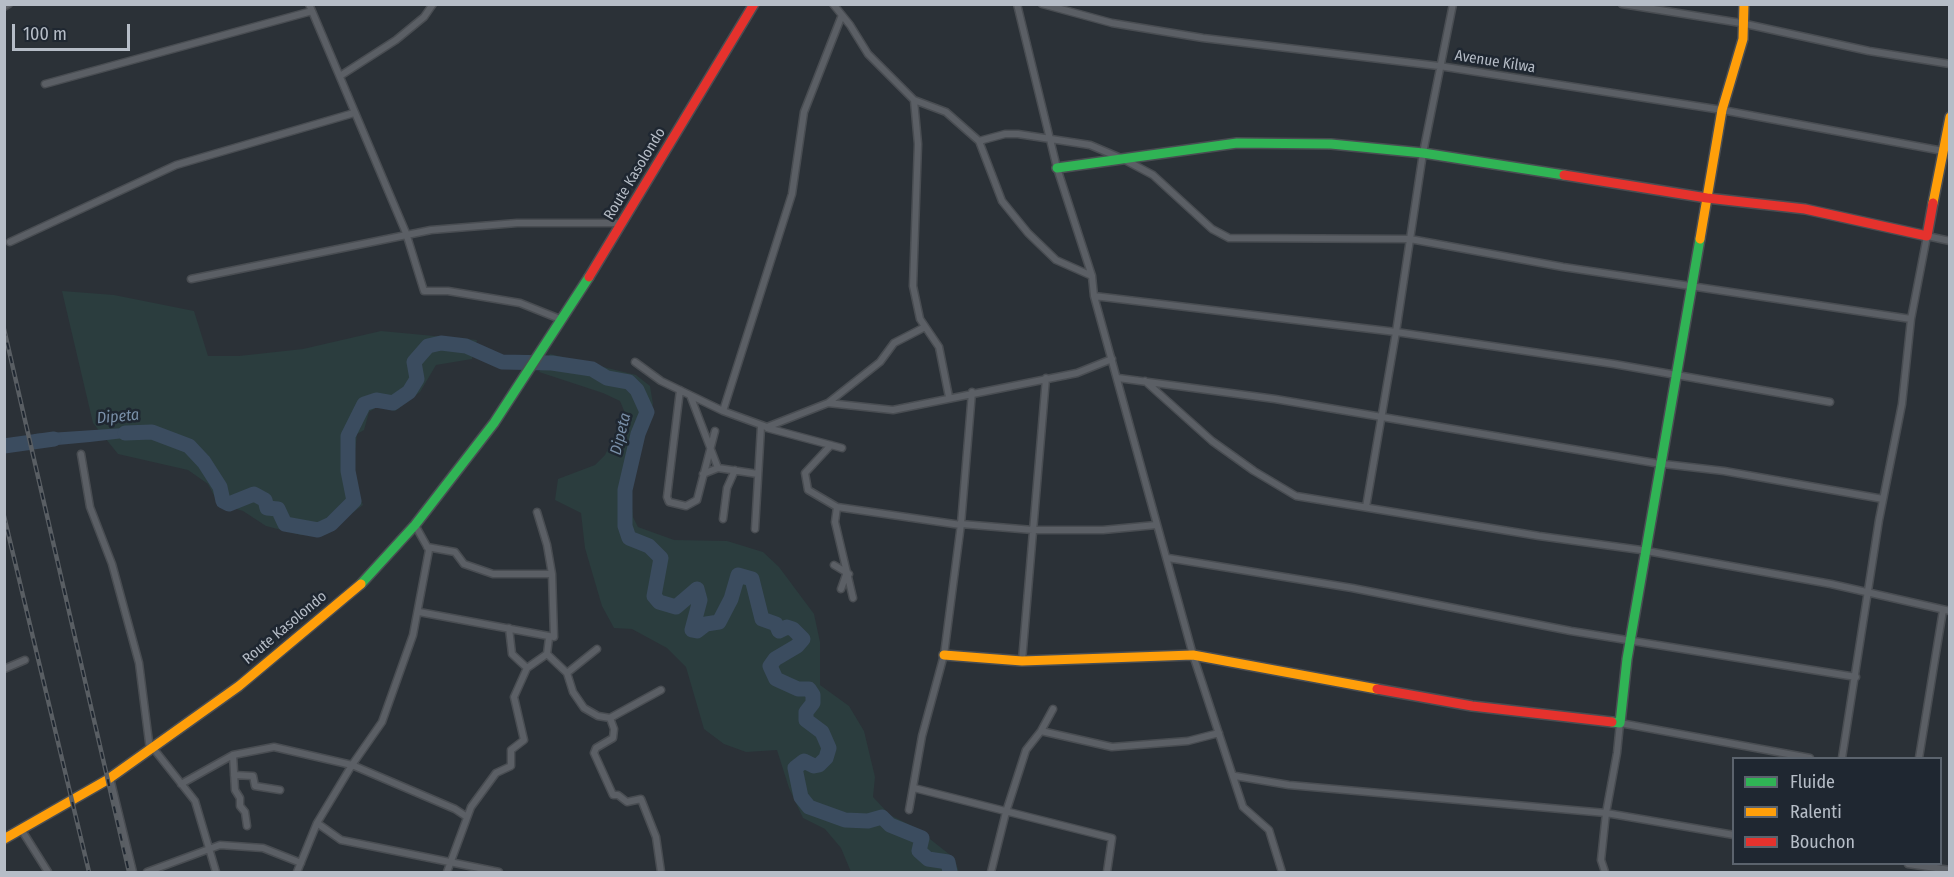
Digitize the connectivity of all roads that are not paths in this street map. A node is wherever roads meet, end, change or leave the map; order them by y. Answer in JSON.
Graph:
{"nodes":[{"id":1,"x":9,"y":4,"type":"edge"},
{"id":2,"x":433,"y":4,"type":"edge"},
{"id":3,"x":754,"y":4,"type":"edge"},
{"id":4,"x":833,"y":4,"type":"edge"},
{"id":5,"x":1017,"y":4,"type":"edge"},
{"id":6,"x":1042,"y":4,"type":"edge"},
{"id":7,"x":1453,"y":4,"type":"edge"},
{"id":8,"x":1622,"y":4,"type":"edge"},
{"id":9,"x":1744,"y":4,"type":"edge"},
{"id":10,"x":4,"y":7,"type":"edge"},
{"id":11,"x":310,"y":8,"type":"edge"},
{"id":12,"x":842,"y":15,"type":"junction"},
{"id":13,"x":1741,"y":23,"type":"junction"},
{"id":14,"x":1950,"y":64,"type":"edge"},
{"id":15,"x":1439,"y":66,"type":"junction"},
{"id":16,"x":340,"y":76,"type":"junction"},
{"id":17,"x":45,"y":84,"type":"dead end"},
{"id":18,"x":914,"y":100,"type":"junction"},
{"id":19,"x":1722,"y":110,"type":"junction"},
{"id":20,"x":354,"y":113,"type":"junction"},
{"id":21,"x":1950,"y":117,"type":"edge"},
{"id":22,"x":1050,"y":138,"type":"junction"},
{"id":23,"x":980,"y":141,"type":"junction"},
{"id":24,"x":1943,"y":150,"type":"junction"},
{"id":25,"x":1423,"y":153,"type":"junction"},
{"id":26,"x":1123,"y":159,"type":"junction"},
{"id":27,"x":1057,"y":168,"type":"junction"},
{"id":28,"x":1707,"y":198,"type":"junction"},
{"id":29,"x":623,"y":223,"type":"junction"},
{"id":30,"x":406,"y":234,"type":"junction"},
{"id":31,"x":1927,"y":236,"type":"junction"},
{"id":32,"x":1410,"y":239,"type":"junction"},
{"id":33,"x":1950,"y":241,"type":"edge"},
{"id":34,"x":10,"y":242,"type":"dead end"},
{"id":35,"x":1092,"y":276,"type":"junction"},
{"id":36,"x":191,"y":279,"type":"dead end"},
{"id":37,"x":1693,"y":286,"type":"junction"},
{"id":38,"x":1094,"y":296,"type":"junction"},
{"id":39,"x":560,"y":319,"type":"junction"},
{"id":40,"x":1911,"y":320,"type":"junction"},
{"id":41,"x":925,"y":327,"type":"junction"},
{"id":42,"x":1396,"y":332,"type":"junction"},
{"id":43,"x":1112,"y":359,"type":"junction"},
{"id":44,"x":635,"y":362,"type":"dead end"},
{"id":45,"x":1676,"y":375,"type":"junction"},
{"id":46,"x":1046,"y":378,"type":"junction"},
{"id":47,"x":1118,"y":378,"type":"junction"},
{"id":48,"x":1145,"y":381,"type":"junction"},
{"id":49,"x":680,"y":390,"type":"junction"},
{"id":50,"x":972,"y":392,"type":"junction"},
{"id":51,"x":690,"y":395,"type":"junction"},
{"id":52,"x":950,"y":397,"type":"junction"},
{"id":53,"x":1830,"y":402,"type":"dead end"},
{"id":54,"x":828,"y":403,"type":"junction"},
{"id":55,"x":723,"y":411,"type":"junction"},
{"id":56,"x":1382,"y":416,"type":"junction"},
{"id":57,"x":764,"y":427,"type":"junction"},
{"id":58,"x":715,"y":431,"type":"dead end"},
{"id":59,"x":831,"y":445,"type":"junction"},
{"id":60,"x":842,"y":448,"type":"dead end"},
{"id":61,"x":710,"y":451,"type":"junction"},
{"id":62,"x":81,"y":454,"type":"dead end"},
{"id":63,"x":1662,"y":465,"type":"junction"},
{"id":64,"x":718,"y":468,"type":"junction"},
{"id":65,"x":735,"y":470,"type":"junction"},
{"id":66,"x":704,"y":474,"type":"junction"},
{"id":67,"x":758,"y":474,"type":"junction"},
{"id":68,"x":1882,"y":499,"type":"junction"},
{"id":69,"x":837,"y":507,"type":"junction"},
{"id":70,"x":1366,"y":507,"type":"junction"},
{"id":71,"x":537,"y":512,"type":"dead end"},
{"id":72,"x":723,"y":519,"type":"dead end"},
{"id":73,"x":961,"y":524,"type":"junction"},
{"id":74,"x":415,"y":525,"type":"junction"},
{"id":75,"x":1156,"y":525,"type":"junction"},
{"id":76,"x":755,"y":529,"type":"dead end"},
{"id":77,"x":1033,"y":530,"type":"junction"},
{"id":78,"x":427,"y":547,"type":"junction"},
{"id":79,"x":1647,"y":552,"type":"junction"},
{"id":80,"x":1168,"y":558,"type":"junction"},
{"id":81,"x":834,"y":565,"type":"dead end"},
{"id":82,"x":848,"y":573,"type":"junction"},
{"id":83,"x":552,"y":574,"type":"junction"},
{"id":84,"x":841,"y":589,"type":"dead end"},
{"id":85,"x":1870,"y":592,"type":"junction"},
{"id":86,"x":853,"y":598,"type":"dead end"},
{"id":87,"x":1947,"y":611,"type":"edge"},
{"id":88,"x":419,"y":612,"type":"junction"},
{"id":89,"x":509,"y":628,"type":"junction"},
{"id":90,"x":549,"y":638,"type":"junction"},
{"id":91,"x":1631,"y":639,"type":"junction"},
{"id":92,"x":597,"y":649,"type":"dead end"},
{"id":93,"x":547,"y":654,"type":"junction"},
{"id":94,"x":944,"y":655,"type":"junction"},
{"id":95,"x":1193,"y":655,"type":"junction"},
{"id":96,"x":25,"y":660,"type":"dead end"},
{"id":97,"x":1022,"y":661,"type":"junction"},
{"id":98,"x":4,"y":669,"type":"edge"},
{"id":99,"x":527,"y":669,"type":"junction"},
{"id":100,"x":567,"y":673,"type":"junction"},
{"id":101,"x":1856,"y":676,"type":"junction"},
{"id":102,"x":661,"y":690,"type":"dead end"},
{"id":103,"x":1053,"y":709,"type":"dead end"},
{"id":104,"x":610,"y":718,"type":"junction"},
{"id":105,"x":1620,"y":723,"type":"junction"},
{"id":106,"x":1041,"y":731,"type":"junction"},
{"id":107,"x":1219,"y":733,"type":"junction"},
{"id":108,"x":151,"y":749,"type":"junction"},
{"id":109,"x":233,"y":755,"type":"junction"},
{"id":110,"x":1799,"y":757,"type":"edge"},
{"id":111,"x":1842,"y":757,"type":"edge"},
{"id":112,"x":1919,"y":757,"type":"edge"},
{"id":113,"x":352,"y":765,"type":"junction"},
{"id":114,"x":234,"y":775,"type":"junction"},
{"id":115,"x":1235,"y":776,"type":"junction"},
{"id":116,"x":110,"y":778,"type":"junction"},
{"id":117,"x":181,"y":784,"type":"junction"},
{"id":118,"x":914,"y":788,"type":"junction"},
{"id":119,"x":280,"y":790,"type":"dead end"},
{"id":120,"x":909,"y":810,"type":"dead end"},
{"id":121,"x":1006,"y":812,"type":"junction"},
{"id":122,"x":1606,"y":813,"type":"junction"},
{"id":123,"x":467,"y":817,"type":"junction"},
{"id":124,"x":317,"y":823,"type":"junction"},
{"id":125,"x":247,"y":826,"type":"dead end"},
{"id":126,"x":21,"y":829,"type":"junction"},
{"id":127,"x":1732,"y":836,"type":"edge"},
{"id":128,"x":4,"y":839,"type":"edge"},
{"id":129,"x":209,"y":850,"type":"junction"},
{"id":130,"x":451,"y":862,"type":"junction"},
{"id":131,"x":301,"y":863,"type":"junction"},
{"id":132,"x":1915,"y":865,"type":"edge"},
{"id":133,"x":1950,"y":870,"type":"edge"},
{"id":134,"x":500,"y":872,"type":"edge"},
{"id":135,"x":48,"y":873,"type":"edge"},
{"id":136,"x":133,"y":873,"type":"edge"},
{"id":137,"x":147,"y":873,"type":"edge"},
{"id":138,"x":216,"y":873,"type":"edge"},
{"id":139,"x":297,"y":873,"type":"edge"},
{"id":140,"x":447,"y":873,"type":"edge"},
{"id":141,"x":662,"y":873,"type":"edge"},
{"id":142,"x":991,"y":873,"type":"edge"},
{"id":143,"x":1107,"y":873,"type":"edge"},
{"id":144,"x":1282,"y":873,"type":"edge"},
{"id":145,"x":1605,"y":873,"type":"edge"}],
"edges":[{"from":1,"to":10,"type":"street"},
{"from":2,"to":16,"type":"street"},
{"from":3,"to":29,"type":"street","name":"Route Kasolondo"},
{"from":4,"to":12,"type":"street"},
{"from":5,"to":22,"type":"street"},
{"from":6,"to":15,"type":"street","name":"Avenue Kilwa"},
{"from":7,"to":15,"type":"street"},
{"from":8,"to":13,"type":"street"},
{"from":9,"to":13,"type":"street"},
{"from":11,"to":16,"type":"street"},
{"from":11,"to":17,"type":"street"},
{"from":12,"to":18,"type":"street"},
{"from":12,"to":55,"type":"street"},
{"from":13,"to":14,"type":"street"},
{"from":13,"to":19,"type":"street"},
{"from":15,"to":19,"type":"street","name":"Avenue Kilwa"},
{"from":15,"to":25,"type":"street"},
{"from":16,"to":20,"type":"street"},
{"from":18,"to":23,"type":"street"},
{"from":18,"to":41,"type":"street"},
{"from":19,"to":24,"type":"street","name":"Avenue Kilwa"},
{"from":19,"to":28,"type":"street"},
{"from":20,"to":30,"type":"street"},
{"from":20,"to":34,"type":"street"},
{"from":21,"to":24,"type":"street"},
{"from":22,"to":23,"type":"street"},
{"from":22,"to":26,"type":"street"},
{"from":22,"to":27,"type":"street"},
{"from":23,"to":35,"type":"street"},
{"from":24,"to":31,"type":"street"},
{"from":25,"to":26,"type":"street"},
{"from":25,"to":28,"type":"street"},
{"from":25,"to":32,"type":"street"},
{"from":26,"to":27,"type":"street"},
{"from":26,"to":32,"type":"street"},
{"from":27,"to":35,"type":"street"},
{"from":28,"to":31,"type":"street"},
{"from":28,"to":37,"type":"street"},
{"from":29,"to":30,"type":"street"},
{"from":29,"to":39,"type":"street","name":"Route Kasolondo"},
{"from":30,"to":36,"type":"street"},
{"from":30,"to":39,"type":"street"},
{"from":31,"to":33,"type":"street"},
{"from":31,"to":40,"type":"street"},
{"from":32,"to":37,"type":"street"},
{"from":32,"to":42,"type":"street"},
{"from":35,"to":38,"type":"street"},
{"from":37,"to":40,"type":"street"},
{"from":37,"to":45,"type":"street"},
{"from":38,"to":42,"type":"street"},
{"from":38,"to":43,"type":"street"},
{"from":39,"to":74,"type":"street","name":"Route Kasolondo"},
{"from":40,"to":68,"type":"street"},
{"from":41,"to":52,"type":"street"},
{"from":41,"to":54,"type":"street"},
{"from":42,"to":45,"type":"street"},
{"from":42,"to":56,"type":"street"},
{"from":43,"to":46,"type":"street"},
{"from":43,"to":47,"type":"street"},
{"from":44,"to":49,"type":"street"},
{"from":45,"to":53,"type":"street"},
{"from":45,"to":63,"type":"street"},
{"from":46,"to":50,"type":"street"},
{"from":46,"to":77,"type":"street"},
{"from":47,"to":48,"type":"street"},
{"from":47,"to":75,"type":"street"},
{"from":48,"to":56,"type":"street"},
{"from":48,"to":70,"type":"street"},
{"from":49,"to":51,"type":"street"},
{"from":49,"to":66,"type":"street"},
{"from":50,"to":52,"type":"street"},
{"from":50,"to":73,"type":"street"},
{"from":51,"to":55,"type":"street"},
{"from":51,"to":61,"type":"street"},
{"from":52,"to":54,"type":"street"},
{"from":54,"to":57,"type":"street"},
{"from":55,"to":57,"type":"street"},
{"from":56,"to":63,"type":"street"},
{"from":56,"to":70,"type":"street"},
{"from":57,"to":59,"type":"street"},
{"from":57,"to":67,"type":"street"},
{"from":58,"to":61,"type":"street"},
{"from":59,"to":60,"type":"street"},
{"from":59,"to":69,"type":"street"},
{"from":61,"to":64,"type":"street"},
{"from":61,"to":66,"type":"street"},
{"from":62,"to":108,"type":"street"},
{"from":63,"to":68,"type":"street"},
{"from":63,"to":79,"type":"street"},
{"from":64,"to":65,"type":"street"},
{"from":64,"to":66,"type":"street"},
{"from":65,"to":67,"type":"street"},
{"from":65,"to":72,"type":"street"},
{"from":67,"to":76,"type":"street"},
{"from":68,"to":85,"type":"street"},
{"from":69,"to":73,"type":"street"},
{"from":69,"to":82,"type":"street"},
{"from":70,"to":79,"type":"street"},
{"from":71,"to":83,"type":"street"},
{"from":73,"to":77,"type":"street"},
{"from":73,"to":94,"type":"street"},
{"from":74,"to":78,"type":"street"},
{"from":74,"to":108,"type":"street","name":"Route Kasolondo"},
{"from":75,"to":77,"type":"street"},
{"from":75,"to":80,"type":"street"},
{"from":77,"to":97,"type":"street"},
{"from":78,"to":83,"type":"street"},
{"from":78,"to":88,"type":"street"},
{"from":79,"to":85,"type":"street"},
{"from":79,"to":91,"type":"street"},
{"from":80,"to":91,"type":"street"},
{"from":80,"to":95,"type":"street"},
{"from":81,"to":82,"type":"street"},
{"from":82,"to":84,"type":"street"},
{"from":82,"to":86,"type":"street"},
{"from":83,"to":90,"type":"street"},
{"from":85,"to":87,"type":"street"},
{"from":85,"to":101,"type":"street"},
{"from":87,"to":112,"type":"street"},
{"from":88,"to":89,"type":"street"},
{"from":88,"to":113,"type":"street"},
{"from":89,"to":90,"type":"street"},
{"from":89,"to":99,"type":"street"},
{"from":90,"to":93,"type":"street"},
{"from":91,"to":101,"type":"street"},
{"from":91,"to":105,"type":"street"},
{"from":92,"to":100,"type":"street"},
{"from":93,"to":99,"type":"street"},
{"from":93,"to":100,"type":"street"},
{"from":94,"to":97,"type":"street"},
{"from":94,"to":118,"type":"street"},
{"from":95,"to":97,"type":"street"},
{"from":95,"to":105,"type":"street"},
{"from":95,"to":107,"type":"street"},
{"from":96,"to":98,"type":"street"},
{"from":99,"to":123,"type":"street"},
{"from":100,"to":104,"type":"street"},
{"from":101,"to":111,"type":"street"},
{"from":102,"to":104,"type":"street"},
{"from":103,"to":106,"type":"street"},
{"from":104,"to":141,"type":"street"},
{"from":105,"to":110,"type":"street"},
{"from":105,"to":122,"type":"street"},
{"from":106,"to":107,"type":"street"},
{"from":106,"to":121,"type":"street"},
{"from":107,"to":115,"type":"street"},
{"from":108,"to":116,"type":"street","name":"Route Kasolondo"},
{"from":108,"to":117,"type":"street"},
{"from":109,"to":113,"type":"street"},
{"from":109,"to":114,"type":"street"},
{"from":109,"to":117,"type":"street"},
{"from":113,"to":123,"type":"street"},
{"from":113,"to":124,"type":"street"},
{"from":114,"to":119,"type":"street"},
{"from":114,"to":125,"type":"street"},
{"from":115,"to":122,"type":"street"},
{"from":115,"to":144,"type":"street"},
{"from":116,"to":126,"type":"street","name":"Route Kasolondo"},
{"from":116,"to":136,"type":"street"},
{"from":117,"to":129,"type":"street"},
{"from":118,"to":120,"type":"street"},
{"from":118,"to":121,"type":"street"},
{"from":121,"to":142,"type":"street"},
{"from":121,"to":143,"type":"street"},
{"from":122,"to":127,"type":"street"},
{"from":122,"to":145,"type":"street"},
{"from":123,"to":130,"type":"street"},
{"from":124,"to":130,"type":"street"},
{"from":124,"to":131,"type":"street"},
{"from":126,"to":128,"type":"street","name":"Route Kasolondo"},
{"from":126,"to":135,"type":"street"},
{"from":129,"to":131,"type":"street"},
{"from":129,"to":137,"type":"street"},
{"from":129,"to":138,"type":"street"},
{"from":130,"to":134,"type":"street"},
{"from":130,"to":140,"type":"street"},
{"from":131,"to":139,"type":"street"},
{"from":132,"to":133,"type":"street"}]}
